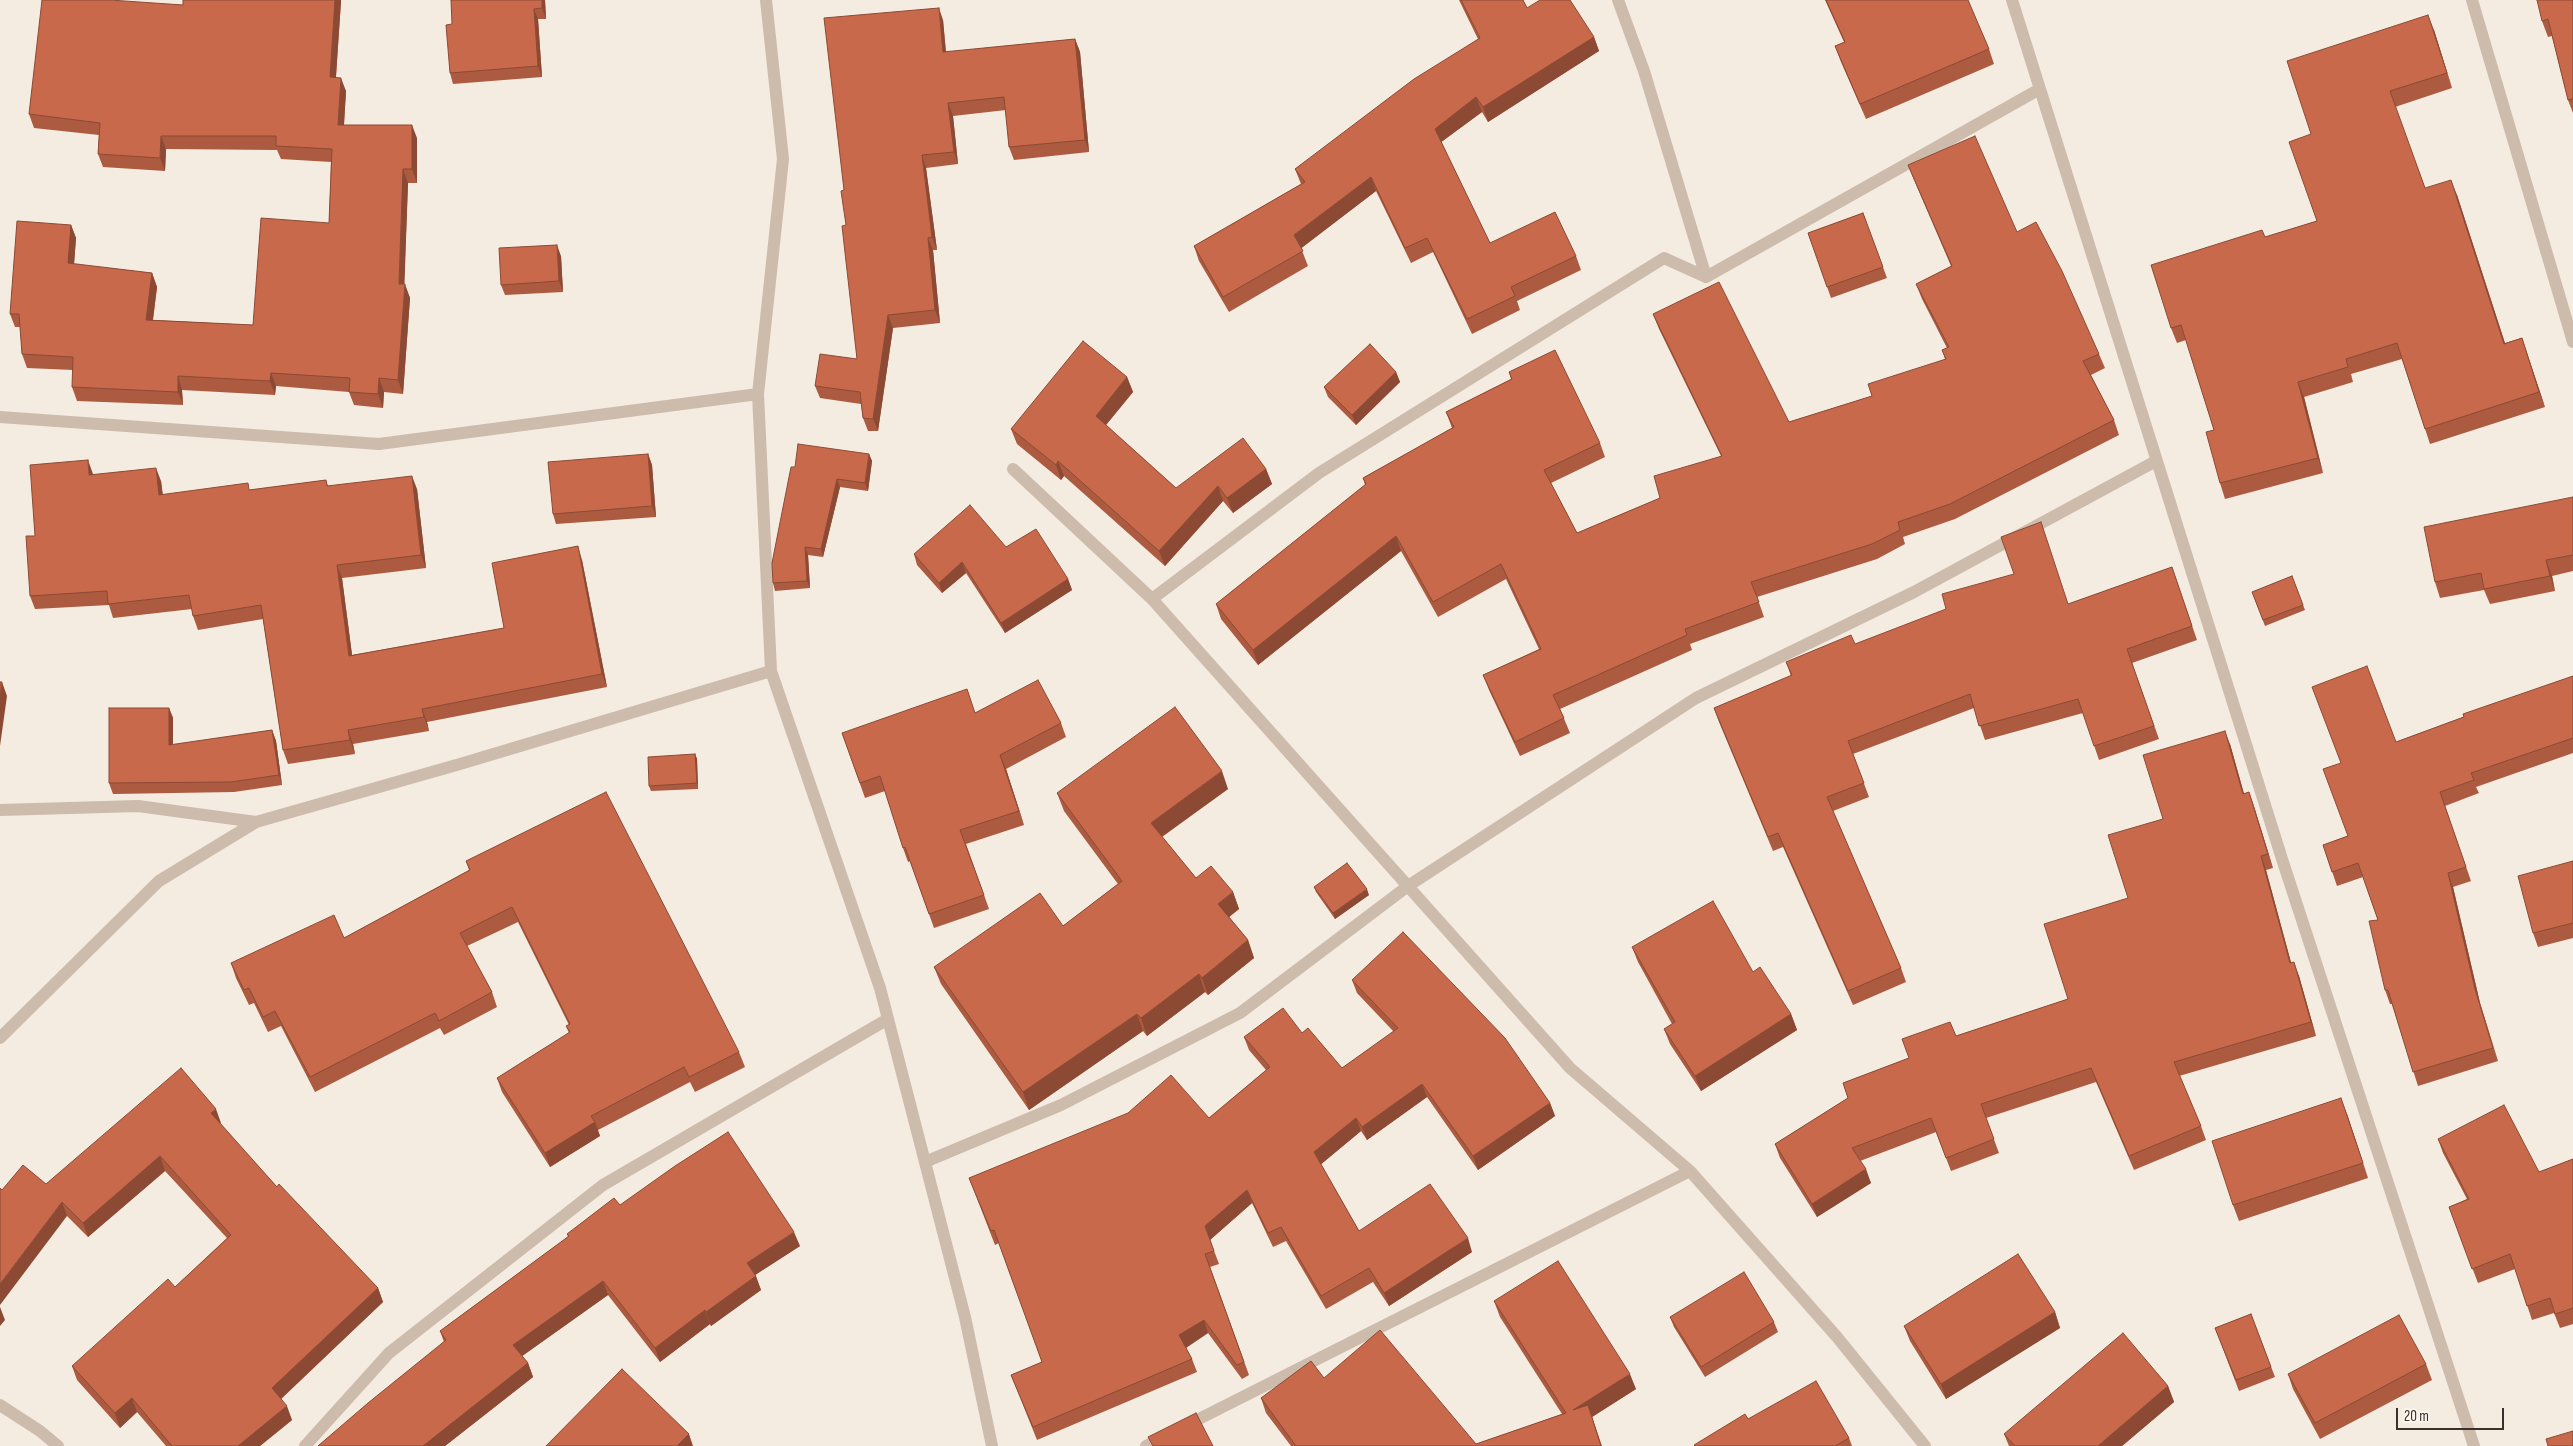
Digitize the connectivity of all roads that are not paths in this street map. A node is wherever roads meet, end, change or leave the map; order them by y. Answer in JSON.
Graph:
{"nodes":[{"id":1,"x":766,"y":0,"type":"edge"},
{"id":2,"x":1618,"y":0,"type":"edge"},
{"id":3,"x":2012,"y":0,"type":"edge"},
{"id":4,"x":2472,"y":0,"type":"edge"},
{"id":5,"x":2038,"y":90,"type":"junction"},
{"id":6,"x":1706,"y":277,"type":"junction"},
{"id":7,"x":2573,"y":342,"type":"edge"},
{"id":8,"x":758,"y":394,"type":"junction"},
{"id":9,"x":0,"y":417,"type":"edge"},
{"id":10,"x":2156,"y":461,"type":"junction"},
{"id":11,"x":1013,"y":469,"type":"dead end"},
{"id":12,"x":1152,"y":599,"type":"junction"},
{"id":13,"x":771,"y":671,"type":"junction"},
{"id":14,"x":0,"y":810,"type":"edge"},
{"id":15,"x":256,"y":822,"type":"junction"},
{"id":16,"x":1408,"y":886,"type":"junction"},
{"id":17,"x":888,"y":1019,"type":"junction"},
{"id":18,"x":0,"y":1038,"type":"edge"},
{"id":19,"x":925,"y":1162,"type":"junction"},
{"id":20,"x":1690,"y":1171,"type":"junction"},
{"id":21,"x":0,"y":1405,"type":"edge"},
{"id":22,"x":58,"y":1446,"type":"edge"},
{"id":23,"x":305,"y":1446,"type":"edge"},
{"id":24,"x":992,"y":1446,"type":"edge"},
{"id":25,"x":1146,"y":1446,"type":"edge"},
{"id":26,"x":1925,"y":1446,"type":"edge"},
{"id":27,"x":2474,"y":1446,"type":"edge"}],
"edges":[{"from":1,"to":8,"type":"street"},
{"from":2,"to":6,"type":"street"},
{"from":3,"to":5,"type":"street"},
{"from":4,"to":7,"type":"street"},
{"from":5,"to":6,"type":"street"},
{"from":5,"to":10,"type":"street"},
{"from":6,"to":12,"type":"street"},
{"from":8,"to":9,"type":"street"},
{"from":8,"to":13,"type":"street"},
{"from":10,"to":16,"type":"street"},
{"from":10,"to":27,"type":"street"},
{"from":11,"to":12,"type":"street"},
{"from":12,"to":16,"type":"street"},
{"from":13,"to":15,"type":"street"},
{"from":13,"to":17,"type":"street"},
{"from":14,"to":15,"type":"street"},
{"from":15,"to":18,"type":"street"},
{"from":16,"to":19,"type":"street"},
{"from":16,"to":20,"type":"street"},
{"from":17,"to":19,"type":"street"},
{"from":17,"to":23,"type":"street"},
{"from":19,"to":24,"type":"street"},
{"from":20,"to":25,"type":"street"},
{"from":20,"to":26,"type":"street"},
{"from":21,"to":22,"type":"street"}]}
